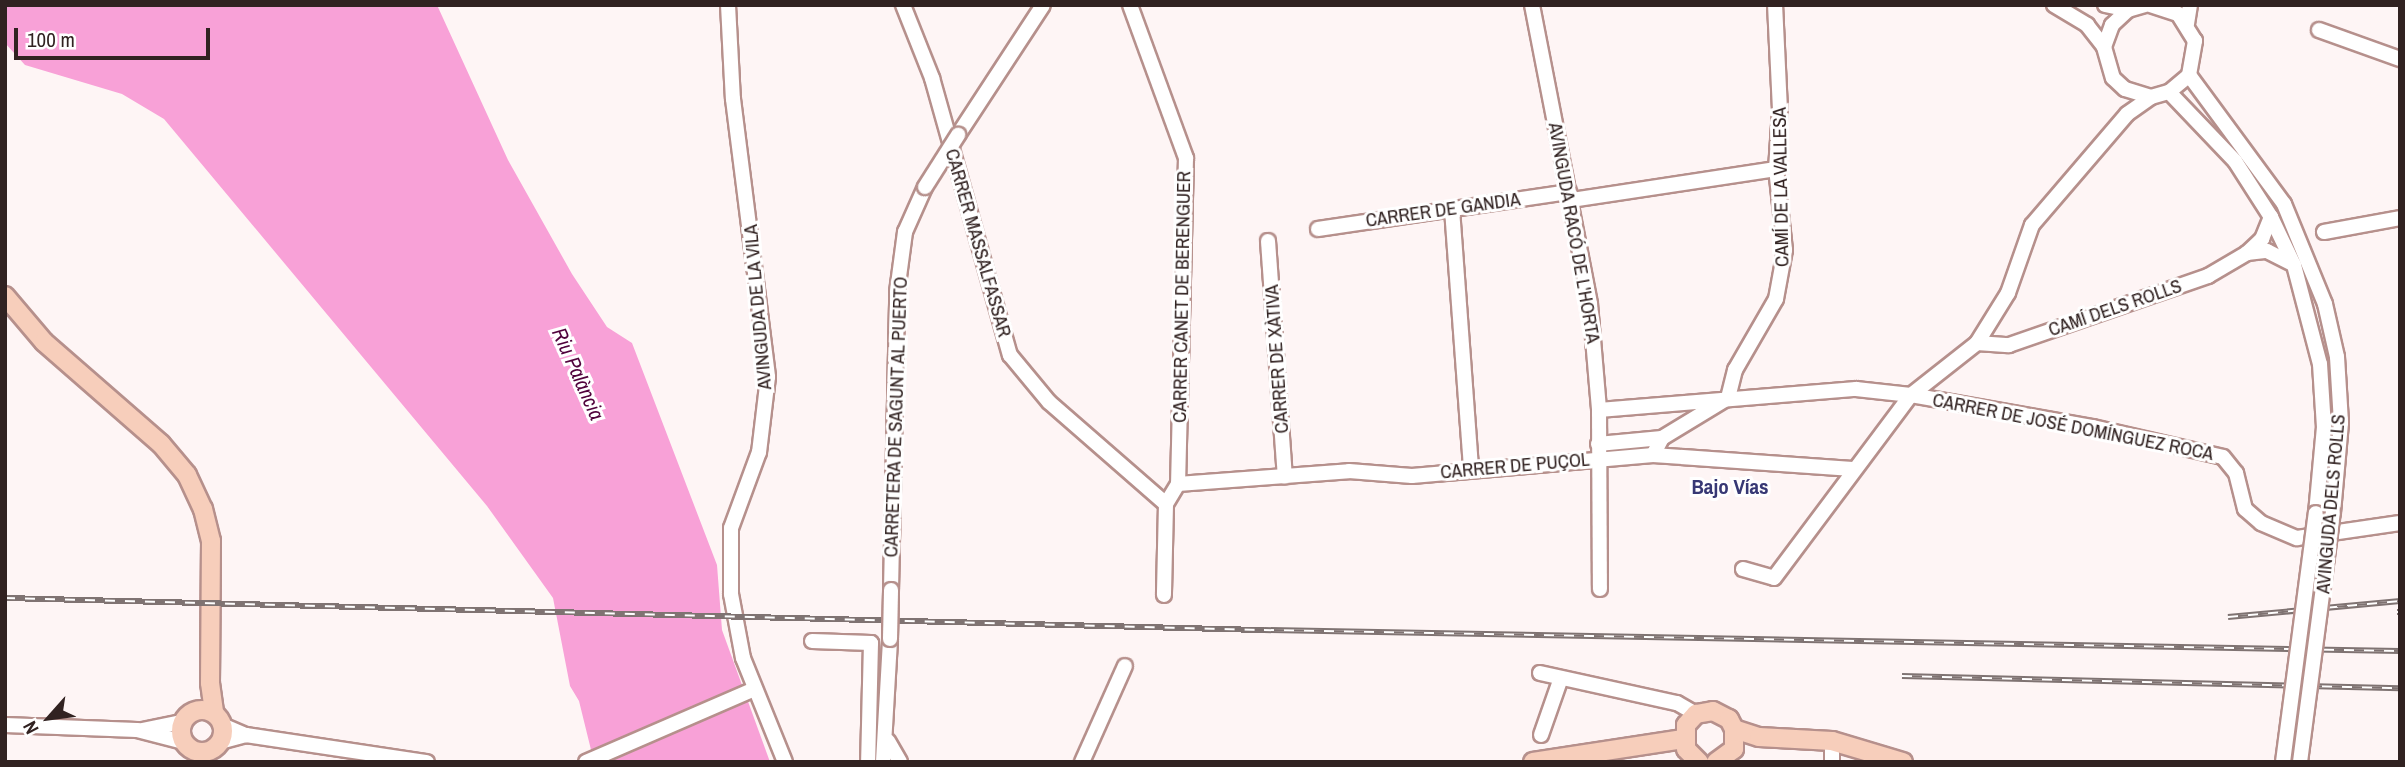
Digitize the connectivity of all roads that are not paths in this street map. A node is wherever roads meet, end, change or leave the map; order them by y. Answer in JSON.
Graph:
{"nodes":[{"id":1,"x":727,"y":5,"type":"edge"},
{"id":2,"x":903,"y":5,"type":"edge"},
{"id":3,"x":1130,"y":5,"type":"edge"},
{"id":4,"x":1532,"y":5,"type":"edge"},
{"id":5,"x":1775,"y":5,"type":"edge"},
{"id":6,"x":2054,"y":5,"type":"edge"},
{"id":7,"x":2105,"y":5,"type":"edge"},
{"id":8,"x":2148,"y":5,"type":"edge"},
{"id":9,"x":2190,"y":5,"type":"edge"},
{"id":10,"x":1042,"y":6,"type":"edge"},
{"id":11,"x":2167,"y":6,"type":"edge"},
{"id":12,"x":2128,"y":10,"type":"junction"},
{"id":13,"x":2187,"y":24,"type":"junction"},
{"id":14,"x":2319,"y":30,"type":"dead end"},
{"id":15,"x":2104,"y":47,"type":"junction"},
{"id":16,"x":2400,"y":59,"type":"edge"},
{"id":17,"x":2189,"y":75,"type":"junction"},
{"id":18,"x":2125,"y":89,"type":"junction"},
{"id":19,"x":2169,"y":93,"type":"junction"},
{"id":20,"x":2151,"y":97,"type":"junction"},
{"id":21,"x":2127,"y":114,"type":"junction"},
{"id":22,"x":1776,"y":169,"type":"junction"},
{"id":23,"x":1570,"y":196,"type":"junction"},
{"id":24,"x":1452,"y":209,"type":"junction"},
{"id":25,"x":2271,"y":217,"type":"junction"},
{"id":26,"x":2400,"y":218,"type":"edge"},
{"id":27,"x":1318,"y":229,"type":"dead end"},
{"id":28,"x":2324,"y":232,"type":"dead end"},
{"id":29,"x":1268,"y":241,"type":"dead end"},
{"id":30,"x":2247,"y":253,"type":"junction"},
{"id":31,"x":2294,"y":265,"type":"junction"},
{"id":32,"x":5,"y":296,"type":"edge"},
{"id":33,"x":1977,"y":343,"type":"junction"},
{"id":34,"x":1911,"y":395,"type":"junction"},
{"id":35,"x":1728,"y":398,"type":"junction"},
{"id":36,"x":1599,"y":410,"type":"junction"},
{"id":37,"x":1662,"y":438,"type":"junction"},
{"id":38,"x":1599,"y":451,"type":"junction"},
{"id":39,"x":1653,"y":454,"type":"junction"},
{"id":40,"x":1853,"y":469,"type":"junction"},
{"id":41,"x":1471,"y":470,"type":"junction"},
{"id":42,"x":1286,"y":476,"type":"junction"},
{"id":43,"x":1178,"y":484,"type":"junction"},
{"id":44,"x":1166,"y":504,"type":"junction"},
{"id":45,"x":2400,"y":523,"type":"edge"},
{"id":46,"x":1743,"y":569,"type":"dead end"},
{"id":47,"x":1600,"y":589,"type":"dead end"},
{"id":48,"x":1164,"y":595,"type":"dead end"},
{"id":49,"x":813,"y":641,"type":"dead end"},
{"id":50,"x":1125,"y":666,"type":"dead end"},
{"id":51,"x":1540,"y":673,"type":"dead end"},
{"id":52,"x":1561,"y":678,"type":"junction"},
{"id":53,"x":210,"y":683,"type":"junction"},
{"id":54,"x":755,"y":689,"type":"junction"},
{"id":55,"x":1696,"y":715,"type":"junction"},
{"id":56,"x":189,"y":716,"type":"junction"},
{"id":57,"x":5,"y":725,"type":"edge"},
{"id":58,"x":1734,"y":729,"type":"junction"},
{"id":59,"x":137,"y":730,"type":"junction"},
{"id":60,"x":1541,"y":735,"type":"dead end"},
{"id":61,"x":1759,"y":737,"type":"junction"},
{"id":62,"x":216,"y":738,"type":"edge"},
{"id":63,"x":888,"y":741,"type":"junction"},
{"id":64,"x":1832,"y":741,"type":"junction"},
{"id":65,"x":1734,"y":748,"type":"junction"},
{"id":66,"x":191,"y":751,"type":"edge"},
{"id":67,"x":1688,"y":753,"type":"edge"},
{"id":68,"x":427,"y":762,"type":"edge"},
{"id":69,"x":586,"y":762,"type":"edge"},
{"id":70,"x":785,"y":762,"type":"edge"},
{"id":71,"x":868,"y":762,"type":"edge"},
{"id":72,"x":883,"y":762,"type":"edge"},
{"id":73,"x":900,"y":762,"type":"edge"},
{"id":74,"x":1082,"y":762,"type":"edge"},
{"id":75,"x":1533,"y":762,"type":"edge"},
{"id":76,"x":1614,"y":762,"type":"edge"},
{"id":77,"x":1716,"y":762,"type":"edge"},
{"id":78,"x":1832,"y":762,"type":"edge"},
{"id":79,"x":1903,"y":762,"type":"edge"},
{"id":80,"x":2283,"y":762,"type":"edge"},
{"id":81,"x":2300,"y":762,"type":"edge"}],
"edges":[{"from":1,"to":54,"type":"street","name":"AVINGUDA DE LA VILA"},
{"from":2,"to":44,"type":"street","name":"CARRER MASSALFASSAR"},
{"from":3,"to":43,"type":"street","name":"CARRER CANET DE BERENGUER"},
{"from":4,"to":23,"type":"street","name":"AVINGUDA RACÓ DE L'HORTA"},
{"from":5,"to":22,"type":"street","name":"CAMÍ DE LA VALLESA"},
{"from":6,"to":15,"type":"street"},
{"from":7,"to":12,"type":"street"},
{"from":8,"to":11,"type":"street"},
{"from":8,"to":12,"type":"street"},
{"from":9,"to":13,"type":"street"},
{"from":10,"to":63,"type":"street","name":"CARRETERA DE SAGUNT AL PUERTO","bridge":true},
{"from":11,"to":13,"type":"street"},
{"from":12,"to":15,"type":"street"},
{"from":13,"to":17,"type":"street"},
{"from":14,"to":16,"type":"street"},
{"from":15,"to":18,"type":"street"},
{"from":17,"to":19,"type":"street"},
{"from":17,"to":81,"type":"street","name":"AVINGUDA DELS ROLLS","bridge":true},
{"from":18,"to":20,"type":"street"},
{"from":18,"to":21,"type":"street"},
{"from":19,"to":20,"type":"street"},
{"from":19,"to":25,"type":"street","name":"AVINGUDA DELS ROLLS"},
{"from":20,"to":21,"type":"street"},
{"from":21,"to":33,"type":"street"},
{"from":22,"to":23,"type":"street","name":"CARRER DE GANDIA"},
{"from":22,"to":35,"type":"street","name":"CAMÍ DE LA VALLESA"},
{"from":23,"to":24,"type":"street","name":"CARRER DE GANDIA"},
{"from":23,"to":36,"type":"street","name":"AVINGUDA RACÓ DE L'HORTA"},
{"from":24,"to":27,"type":"street","name":"CARRER DE GANDIA"},
{"from":24,"to":41,"type":"street"},
{"from":25,"to":30,"type":"street"},
{"from":25,"to":31,"type":"street","name":"AVINGUDA DELS ROLLS"},
{"from":26,"to":28,"type":"street"},
{"from":29,"to":42,"type":"street","name":"CARRER DE XÀTIVA"},
{"from":30,"to":31,"type":"street"},
{"from":30,"to":33,"type":"street","name":"CAMÍ DELS ROLLS"},
{"from":31,"to":80,"type":"street","name":"AVINGUDA DELS ROLLS","bridge":true},
{"from":32,"to":53,"type":"main road"},
{"from":33,"to":34,"type":"street"},
{"from":34,"to":35,"type":"street"},
{"from":34,"to":40,"type":"street"},
{"from":34,"to":45,"type":"street","name":"CARRER DE JOSÉ DOMÍNGUEZ ROCA"},
{"from":35,"to":36,"type":"street"},
{"from":35,"to":37,"type":"street"},
{"from":36,"to":38,"type":"street","name":"AVINGUDA RACÓ DE L'HORTA"},
{"from":37,"to":38,"type":"street","name":"CARRER DE PUÇOL"},
{"from":37,"to":39,"type":"street"},
{"from":38,"to":39,"type":"street","name":"CARRER DE PUÇOL"},
{"from":38,"to":41,"type":"street","name":"CARRER DE PUÇOL"},
{"from":38,"to":47,"type":"street","name":"AVINGUDA RACÓ DE L'HORTA"},
{"from":39,"to":40,"type":"street","name":"CARRER DE PUÇOL"},
{"from":40,"to":46,"type":"street"},
{"from":41,"to":42,"type":"street","name":"CARRER DE PUÇOL"},
{"from":42,"to":43,"type":"street","name":"CARRER DE PUÇOL"},
{"from":43,"to":44,"type":"street","name":"CARRER CANET DE BERENGUER"},
{"from":44,"to":48,"type":"street","name":"CARRER CANET DE BERENGUER"},
{"from":49,"to":71,"type":"street"},
{"from":50,"to":74,"type":"street"},
{"from":51,"to":52,"type":"street"},
{"from":52,"to":55,"type":"street"},
{"from":52,"to":60,"type":"street"},
{"from":53,"to":56,"type":"main road"},
{"from":53,"to":62,"type":"main road"},
{"from":54,"to":69,"type":"street"},
{"from":54,"to":70,"type":"street","name":"AVINGUDA DE LA VILA"},
{"from":55,"to":58,"type":"main road"},
{"from":55,"to":67,"type":"main road"},
{"from":56,"to":59,"type":"street"},
{"from":56,"to":62,"type":"main road"},
{"from":56,"to":66,"type":"main road"},
{"from":57,"to":59,"type":"street"},
{"from":58,"to":61,"type":"main road"},
{"from":58,"to":65,"type":"main road"},
{"from":59,"to":66,"type":"street"},
{"from":61,"to":64,"type":"main road"},
{"from":61,"to":65,"type":"main road"},
{"from":62,"to":66,"type":"main road"},
{"from":62,"to":68,"type":"street"},
{"from":63,"to":72,"type":"street","name":"CARRETERA DE SAGUNT AL PUERTO"},
{"from":63,"to":73,"type":"street"},
{"from":64,"to":78,"type":"street"},
{"from":64,"to":79,"type":"main road"},
{"from":65,"to":77,"type":"main road"},
{"from":67,"to":75,"type":"main road"},
{"from":67,"to":76,"type":"main road"}]}
